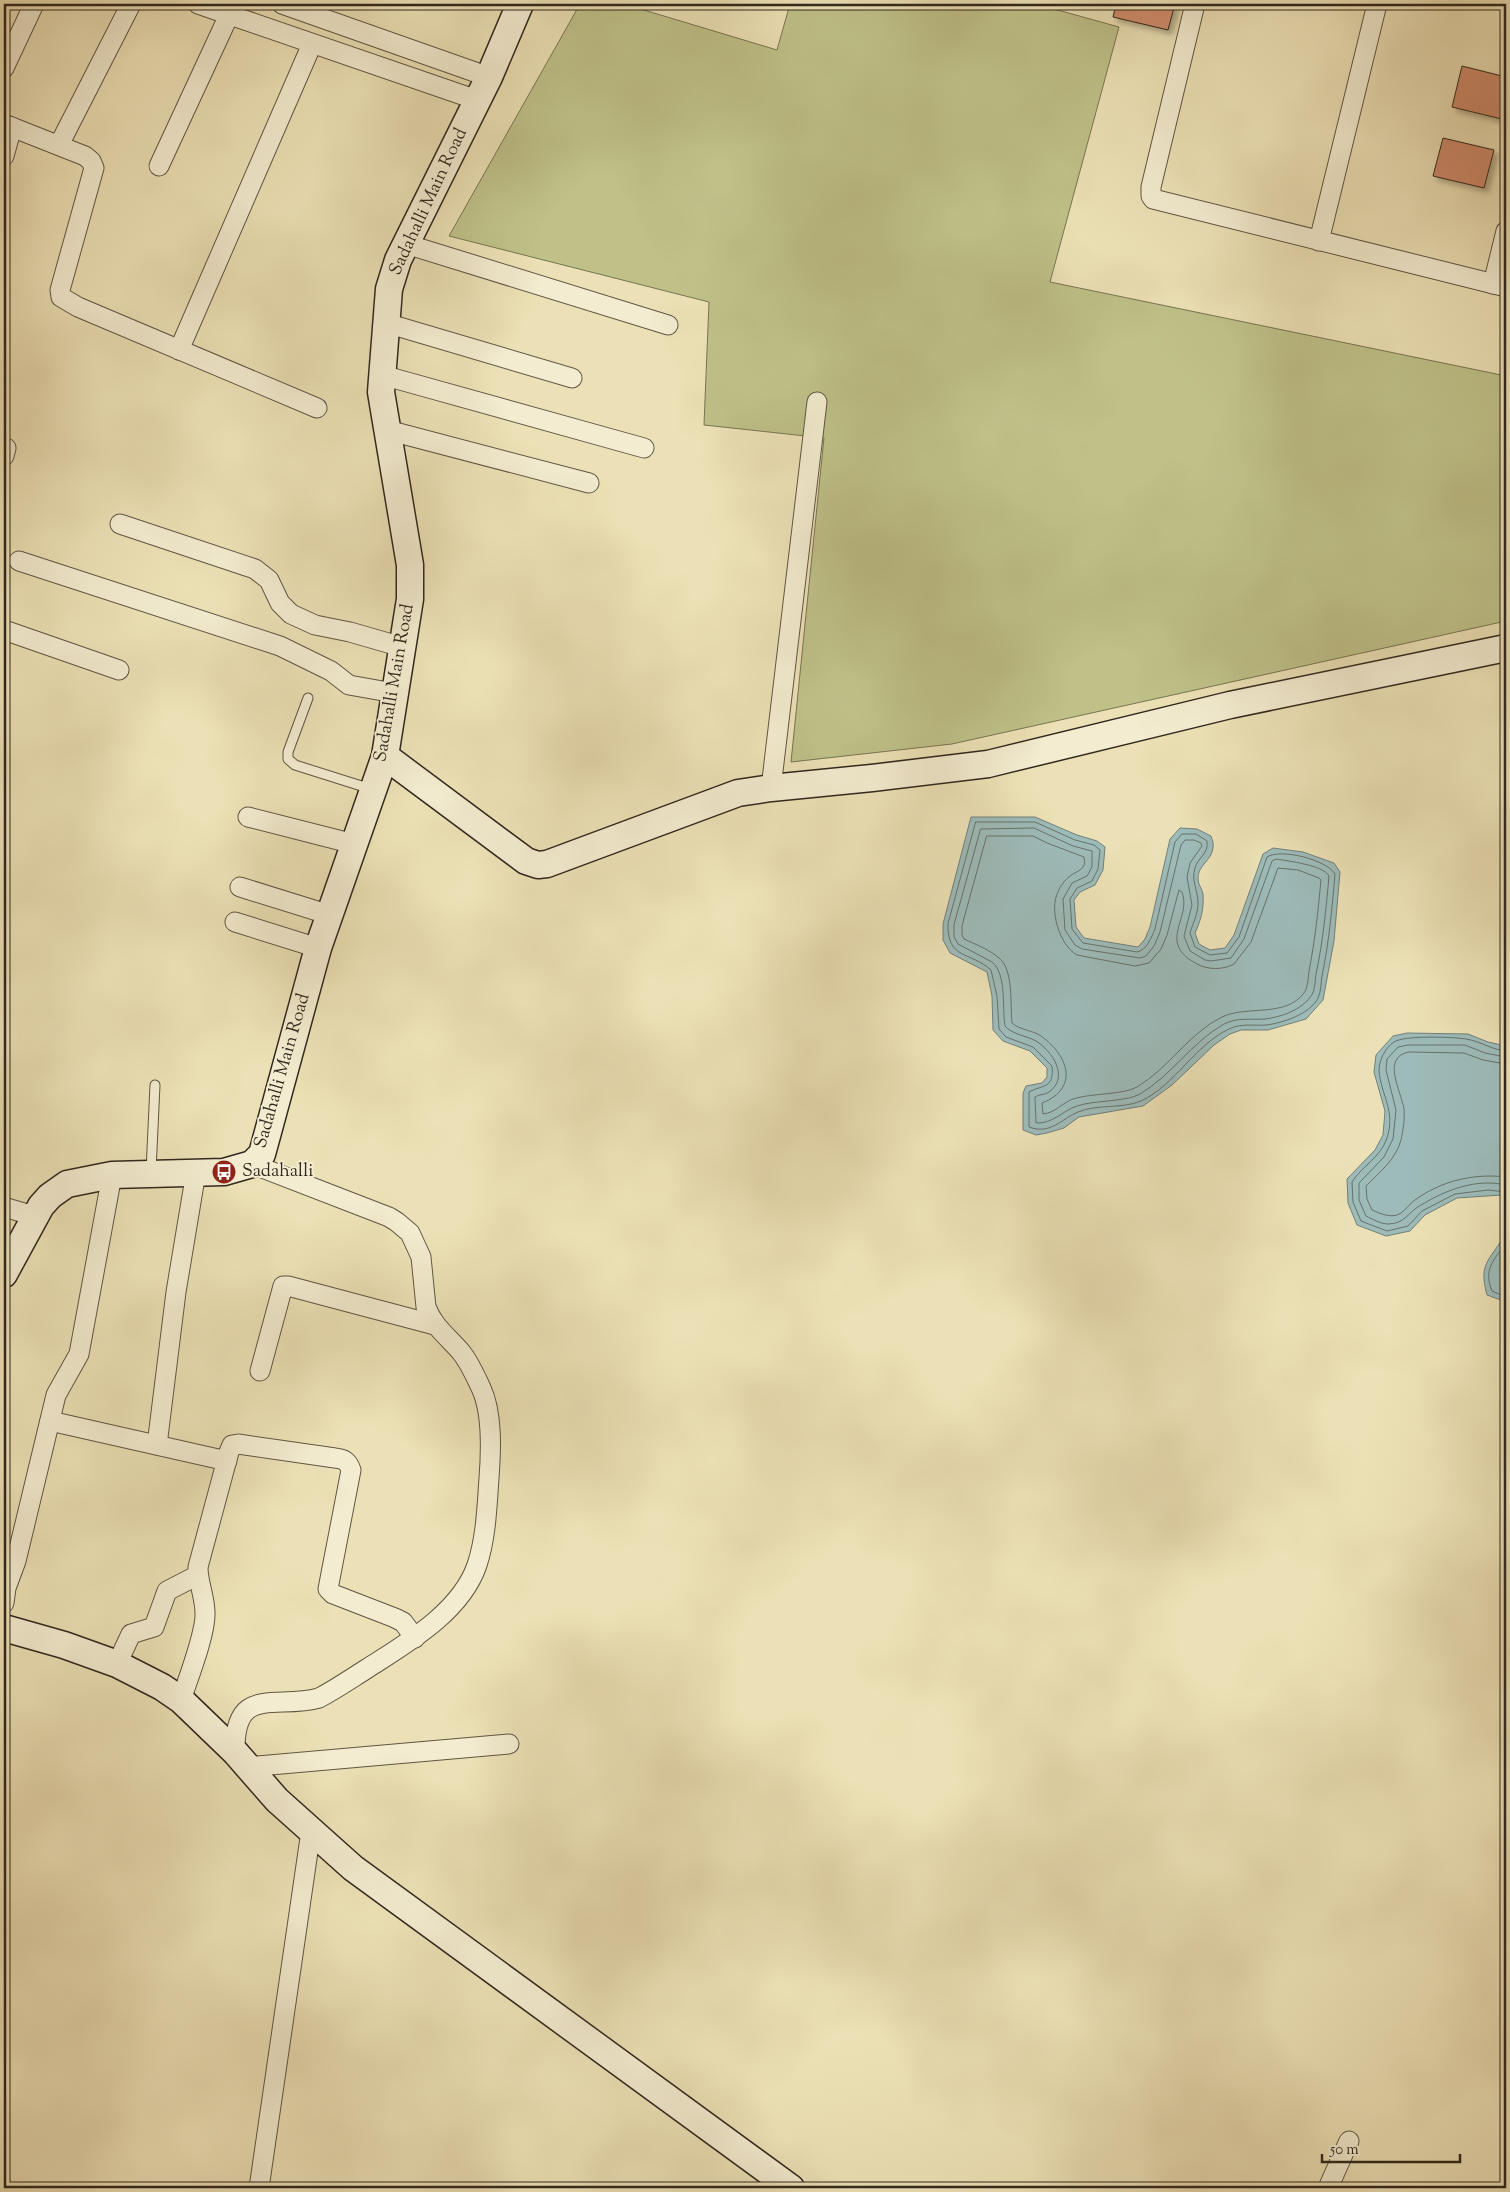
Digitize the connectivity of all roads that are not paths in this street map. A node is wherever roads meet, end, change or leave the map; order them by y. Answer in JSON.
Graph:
{"nodes":[{"id":1,"x":34,"y":4,"type":"edge"},
{"id":2,"x":131,"y":4,"type":"edge"},
{"id":3,"x":198,"y":4,"type":"edge"},
{"id":4,"x":282,"y":4,"type":"edge"},
{"id":5,"x":520,"y":4,"type":"edge"},
{"id":6,"x":1195,"y":4,"type":"edge"},
{"id":7,"x":1377,"y":4,"type":"edge"},
{"id":8,"x":229,"y":15,"type":"junction"},
{"id":9,"x":312,"y":44,"type":"junction"},
{"id":10,"x":4,"y":68,"type":"edge"},
{"id":11,"x":489,"y":77,"type":"junction"},
{"id":12,"x":477,"y":100,"type":"junction"},
{"id":13,"x":8,"y":125,"type":"edge"},
{"id":14,"x":59,"y":145,"type":"junction"},
{"id":15,"x":4,"y":156,"type":"edge"},
{"id":16,"x":159,"y":166,"type":"dead end"},
{"id":17,"x":1506,"y":231,"type":"edge"},
{"id":18,"x":1319,"y":241,"type":"junction"},
{"id":19,"x":406,"y":244,"type":"junction"},
{"id":20,"x":1500,"y":285,"type":"edge"},
{"id":21,"x":386,"y":322,"type":"junction"},
{"id":22,"x":668,"y":325,"type":"dead end"},
{"id":23,"x":179,"y":350,"type":"junction"},
{"id":24,"x":382,"y":375,"type":"junction"},
{"id":25,"x":572,"y":378,"type":"dead end"},
{"id":26,"x":817,"y":402,"type":"dead end"},
{"id":27,"x":317,"y":408,"type":"dead end"},
{"id":28,"x":387,"y":430,"type":"junction"},
{"id":29,"x":644,"y":448,"type":"dead end"},
{"id":30,"x":589,"y":482,"type":"dead end"},
{"id":31,"x":120,"y":524,"type":"dead end"},
{"id":32,"x":19,"y":561,"type":"dead end"},
{"id":33,"x":4,"y":630,"type":"edge"},
{"id":34,"x":402,"y":647,"type":"junction"},
{"id":35,"x":1506,"y":648,"type":"edge"},
{"id":36,"x":119,"y":670,"type":"dead end"},
{"id":37,"x":394,"y":693,"type":"junction"},
{"id":38,"x":308,"y":698,"type":"dead end"},
{"id":39,"x":385,"y":756,"type":"junction"},
{"id":40,"x":771,"y":788,"type":"junction"},
{"id":41,"x":373,"y":790,"type":"junction"},
{"id":42,"x":248,"y":817,"type":"dead end"},
{"id":43,"x":354,"y":844,"type":"junction"},
{"id":44,"x":240,"y":887,"type":"dead end"},
{"id":45,"x":330,"y":915,"type":"junction"},
{"id":46,"x":235,"y":922,"type":"dead end"},
{"id":47,"x":318,"y":948,"type":"junction"},
{"id":48,"x":155,"y":1085,"type":"dead end"},
{"id":49,"x":252,"y":1164,"type":"junction"},
{"id":50,"x":196,"y":1172,"type":"junction"},
{"id":51,"x":151,"y":1174,"type":"junction"},
{"id":52,"x":112,"y":1175,"type":"junction"},
{"id":53,"x":4,"y":1207,"type":"edge"},
{"id":54,"x":34,"y":1216,"type":"junction"},
{"id":55,"x":4,"y":1274,"type":"edge"},
{"id":56,"x":435,"y":1325,"type":"junction"},
{"id":57,"x":260,"y":1371,"type":"dead end"},
{"id":58,"x":50,"y":1421,"type":"junction"},
{"id":59,"x":157,"y":1445,"type":"junction"},
{"id":60,"x":227,"y":1461,"type":"junction"},
{"id":61,"x":198,"y":1575,"type":"junction"},
{"id":62,"x":4,"y":1603,"type":"edge"},
{"id":63,"x":4,"y":1628,"type":"edge"},
{"id":64,"x":415,"y":1638,"type":"junction"},
{"id":65,"x":117,"y":1664,"type":"junction"},
{"id":66,"x":181,"y":1700,"type":"junction"},
{"id":67,"x":509,"y":1744,"type":"dead end"},
{"id":68,"x":241,"y":1760,"type":"junction"},
{"id":69,"x":311,"y":1831,"type":"junction"},
{"id":70,"x":1349,"y":2141,"type":"dead end"},
{"id":71,"x":259,"y":2188,"type":"edge"},
{"id":72,"x":791,"y":2188,"type":"edge"},
{"id":73,"x":1328,"y":2188,"type":"edge"}],
"edges":[{"from":1,"to":10,"type":"street"},
{"from":2,"to":14,"type":"street"},
{"from":3,"to":8,"type":"street"},
{"from":4,"to":11,"type":"street"},
{"from":5,"to":11,"type":"street","name":"Sadahalli Main Road"},
{"from":6,"to":18,"type":"street"},
{"from":7,"to":18,"type":"street"},
{"from":8,"to":9,"type":"street"},
{"from":8,"to":16,"type":"street"},
{"from":9,"to":12,"type":"street"},
{"from":9,"to":23,"type":"street"},
{"from":11,"to":12,"type":"street","name":"Sadahalli Main Road"},
{"from":12,"to":19,"type":"street","name":"Sadahalli Main Road"},
{"from":13,"to":14,"type":"street"},
{"from":13,"to":15,"type":"street"},
{"from":14,"to":23,"type":"street"},
{"from":17,"to":20,"type":"street"},
{"from":18,"to":20,"type":"street"},
{"from":19,"to":21,"type":"street","name":"Sadahalli Main Road"},
{"from":19,"to":22,"type":"street"},
{"from":21,"to":24,"type":"street","name":"Sadahalli Main Road"},
{"from":21,"to":25,"type":"street"},
{"from":23,"to":27,"type":"street"},
{"from":24,"to":28,"type":"street","name":"Sadahalli Main Road"},
{"from":24,"to":29,"type":"street"},
{"from":26,"to":40,"type":"street"},
{"from":28,"to":30,"type":"street"},
{"from":28,"to":34,"type":"street","name":"Sadahalli Main Road"},
{"from":31,"to":34,"type":"street"},
{"from":32,"to":37,"type":"street"},
{"from":33,"to":36,"type":"street"},
{"from":34,"to":37,"type":"street","name":"Sadahalli Main Road"},
{"from":35,"to":40,"type":"street"},
{"from":37,"to":39,"type":"street","name":"Sadahalli Main Road"},
{"from":38,"to":41,"type":"lane"},
{"from":39,"to":40,"type":"street"},
{"from":39,"to":41,"type":"street","name":"Sadahalli Main Road"},
{"from":41,"to":43,"type":"street","name":"Sadahalli Main Road"},
{"from":42,"to":43,"type":"street"},
{"from":43,"to":45,"type":"street","name":"Sadahalli Main Road"},
{"from":44,"to":45,"type":"street"},
{"from":45,"to":47,"type":"street","name":"Sadahalli Main Road"},
{"from":46,"to":47,"type":"street"},
{"from":47,"to":49,"type":"street","name":"Sadahalli Main Road"},
{"from":48,"to":51,"type":"lane"},
{"from":49,"to":50,"type":"street","name":"Sadahalli Main Road"},
{"from":49,"to":56,"type":"street"},
{"from":50,"to":51,"type":"street","name":"Sadahalli Main Road"},
{"from":50,"to":59,"type":"street"},
{"from":51,"to":52,"type":"street","name":"Sadahalli Main Road"},
{"from":52,"to":54,"type":"street","name":"Sadahalli Main Road"},
{"from":52,"to":58,"type":"street"},
{"from":53,"to":54,"type":"street"},
{"from":54,"to":55,"type":"street","name":"Sadahalli Main Road"},
{"from":56,"to":57,"type":"street"},
{"from":56,"to":64,"type":"street"},
{"from":58,"to":59,"type":"street"},
{"from":58,"to":62,"type":"street"},
{"from":59,"to":60,"type":"street"},
{"from":60,"to":61,"type":"street"},
{"from":60,"to":64,"type":"street"},
{"from":61,"to":65,"type":"street"},
{"from":61,"to":66,"type":"street"},
{"from":63,"to":65,"type":"street"},
{"from":64,"to":68,"type":"street"},
{"from":65,"to":66,"type":"street"},
{"from":66,"to":68,"type":"street"},
{"from":67,"to":68,"type":"street"},
{"from":68,"to":69,"type":"street"},
{"from":69,"to":71,"type":"street"},
{"from":69,"to":72,"type":"street"},
{"from":70,"to":73,"type":"street"}]}
